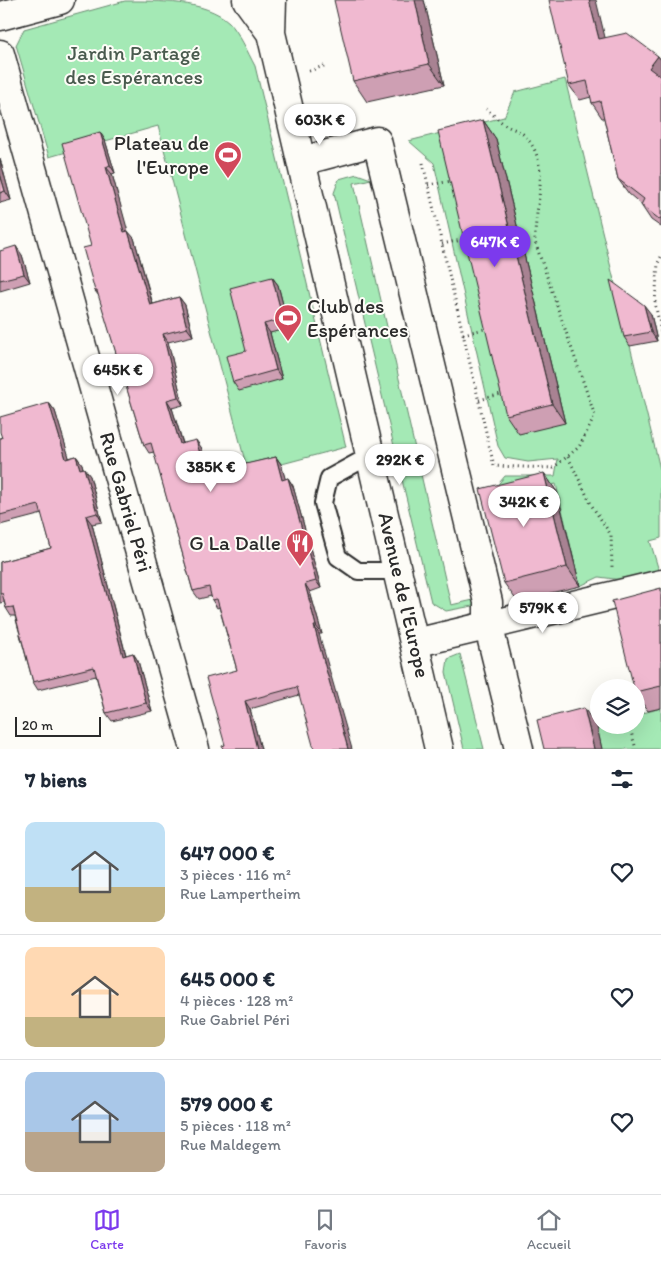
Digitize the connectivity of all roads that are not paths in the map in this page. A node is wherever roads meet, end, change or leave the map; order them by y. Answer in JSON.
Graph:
{"nodes":[{"id":1,"x":60,"y":0,"type":"edge"},
{"id":2,"x":247,"y":0,"type":"edge"},
{"id":3,"x":272,"y":0,"type":"edge"},
{"id":4,"x":3,"y":10,"type":"edge"},
{"id":5,"x":271,"y":33,"type":"junction"},
{"id":6,"x":0,"y":54,"type":"edge"},
{"id":7,"x":302,"y":161,"type":"junction"},
{"id":8,"x":371,"y":455,"type":"junction"},
{"id":9,"x":398,"y":571,"type":"junction"},
{"id":10,"x":661,"y":584,"type":"edge"},
{"id":11,"x":488,"y":624,"type":"junction"},
{"id":12,"x":415,"y":643,"type":"junction"},
{"id":13,"x":195,"y":749,"type":"edge"},
{"id":14,"x":439,"y":749,"type":"edge"},
{"id":15,"x":519,"y":749,"type":"edge"}],
"edges":[{"from":1,"to":4,"type":"street"},
{"from":2,"to":5,"type":"street","name":"Avenue de l'Europe"},
{"from":3,"to":5,"type":"street","name":"Avenue de l'Europe"},
{"from":5,"to":7,"type":"street","name":"Avenue de l'Europe"},
{"from":6,"to":13,"type":"street","name":"Rue Gabriel Péri"},
{"from":7,"to":8,"type":"street","name":"Avenue de l'Europe"},
{"from":7,"to":11,"type":"street"},
{"from":8,"to":9,"type":"street","name":"Avenue de l'Europe"},
{"from":8,"to":9,"type":"lane"},
{"from":9,"to":12,"type":"street","name":"Avenue de l'Europe"},
{"from":10,"to":11,"type":"street"},
{"from":11,"to":12,"type":"street"},
{"from":11,"to":15,"type":"street"},
{"from":12,"to":14,"type":"street","name":"Avenue de l'Europe"}]}
